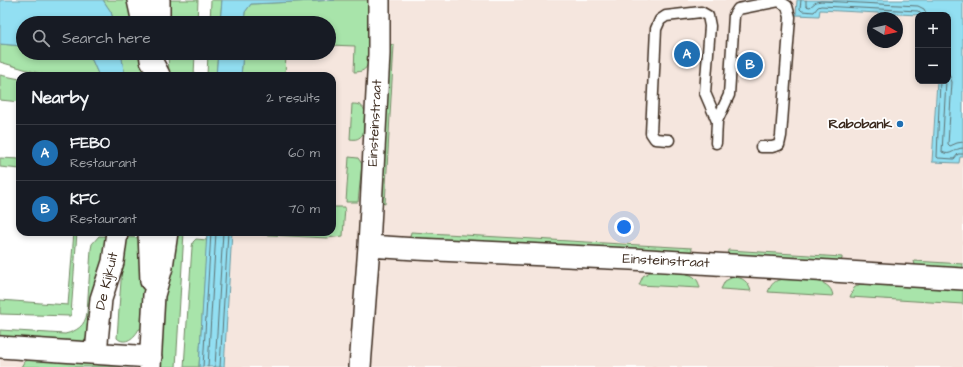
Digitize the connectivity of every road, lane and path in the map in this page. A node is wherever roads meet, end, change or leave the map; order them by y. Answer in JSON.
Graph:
{"nodes":[{"id":1,"x":138,"y":0,"type":"edge"},
{"id":2,"x":159,"y":0,"type":"edge"},
{"id":3,"x":379,"y":0,"type":"edge"},
{"id":4,"x":141,"y":16,"type":"edge"},
{"id":5,"x":160,"y":16,"type":"edge"},
{"id":6,"x":151,"y":60,"type":"edge"},
{"id":7,"x":160,"y":60,"type":"edge"},
{"id":8,"x":157,"y":72,"type":"edge"},
{"id":9,"x":159,"y":72,"type":"edge"},
{"id":10,"x":717,"y":121,"type":"junction"},
{"id":11,"x":669,"y":140,"type":"dead end"},
{"id":12,"x":716,"y":143,"type":"dead end"},
{"id":13,"x":761,"y":147,"type":"dead end"},
{"id":14,"x":116,"y":236,"type":"edge"},
{"id":15,"x":149,"y":236,"type":"edge"},
{"id":16,"x":166,"y":236,"type":"edge"},
{"id":17,"x":368,"y":246,"type":"junction"},
{"id":18,"x":963,"y":279,"type":"edge"},
{"id":19,"x":154,"y":295,"type":"junction"},
{"id":20,"x":0,"y":347,"type":"edge"},
{"id":21,"x":96,"y":353,"type":"junction"},
{"id":22,"x":150,"y":362,"type":"edge"},
{"id":23,"x":360,"y":367,"type":"edge"}],
"edges":[{"from":1,"to":4,"type":"street"},
{"from":2,"to":5,"type":"street"},
{"from":3,"to":17,"type":"street","name":"Einsteinstraat"},
{"from":6,"to":8,"type":"street"},
{"from":7,"to":9,"type":"street"},
{"from":10,"to":11,"type":"lane"},
{"from":10,"to":12,"type":"lane"},
{"from":10,"to":13,"type":"lane"},
{"from":14,"to":21,"type":"street","name":"De Kijkuit"},
{"from":15,"to":19,"type":"street"},
{"from":16,"to":19,"type":"street"},
{"from":17,"to":18,"type":"street","name":"Einsteinstraat"},
{"from":17,"to":23,"type":"street","name":"Einsteinstraat"},
{"from":19,"to":22,"type":"street"},
{"from":20,"to":21,"type":"street"},
{"from":21,"to":22,"type":"street"}]}
